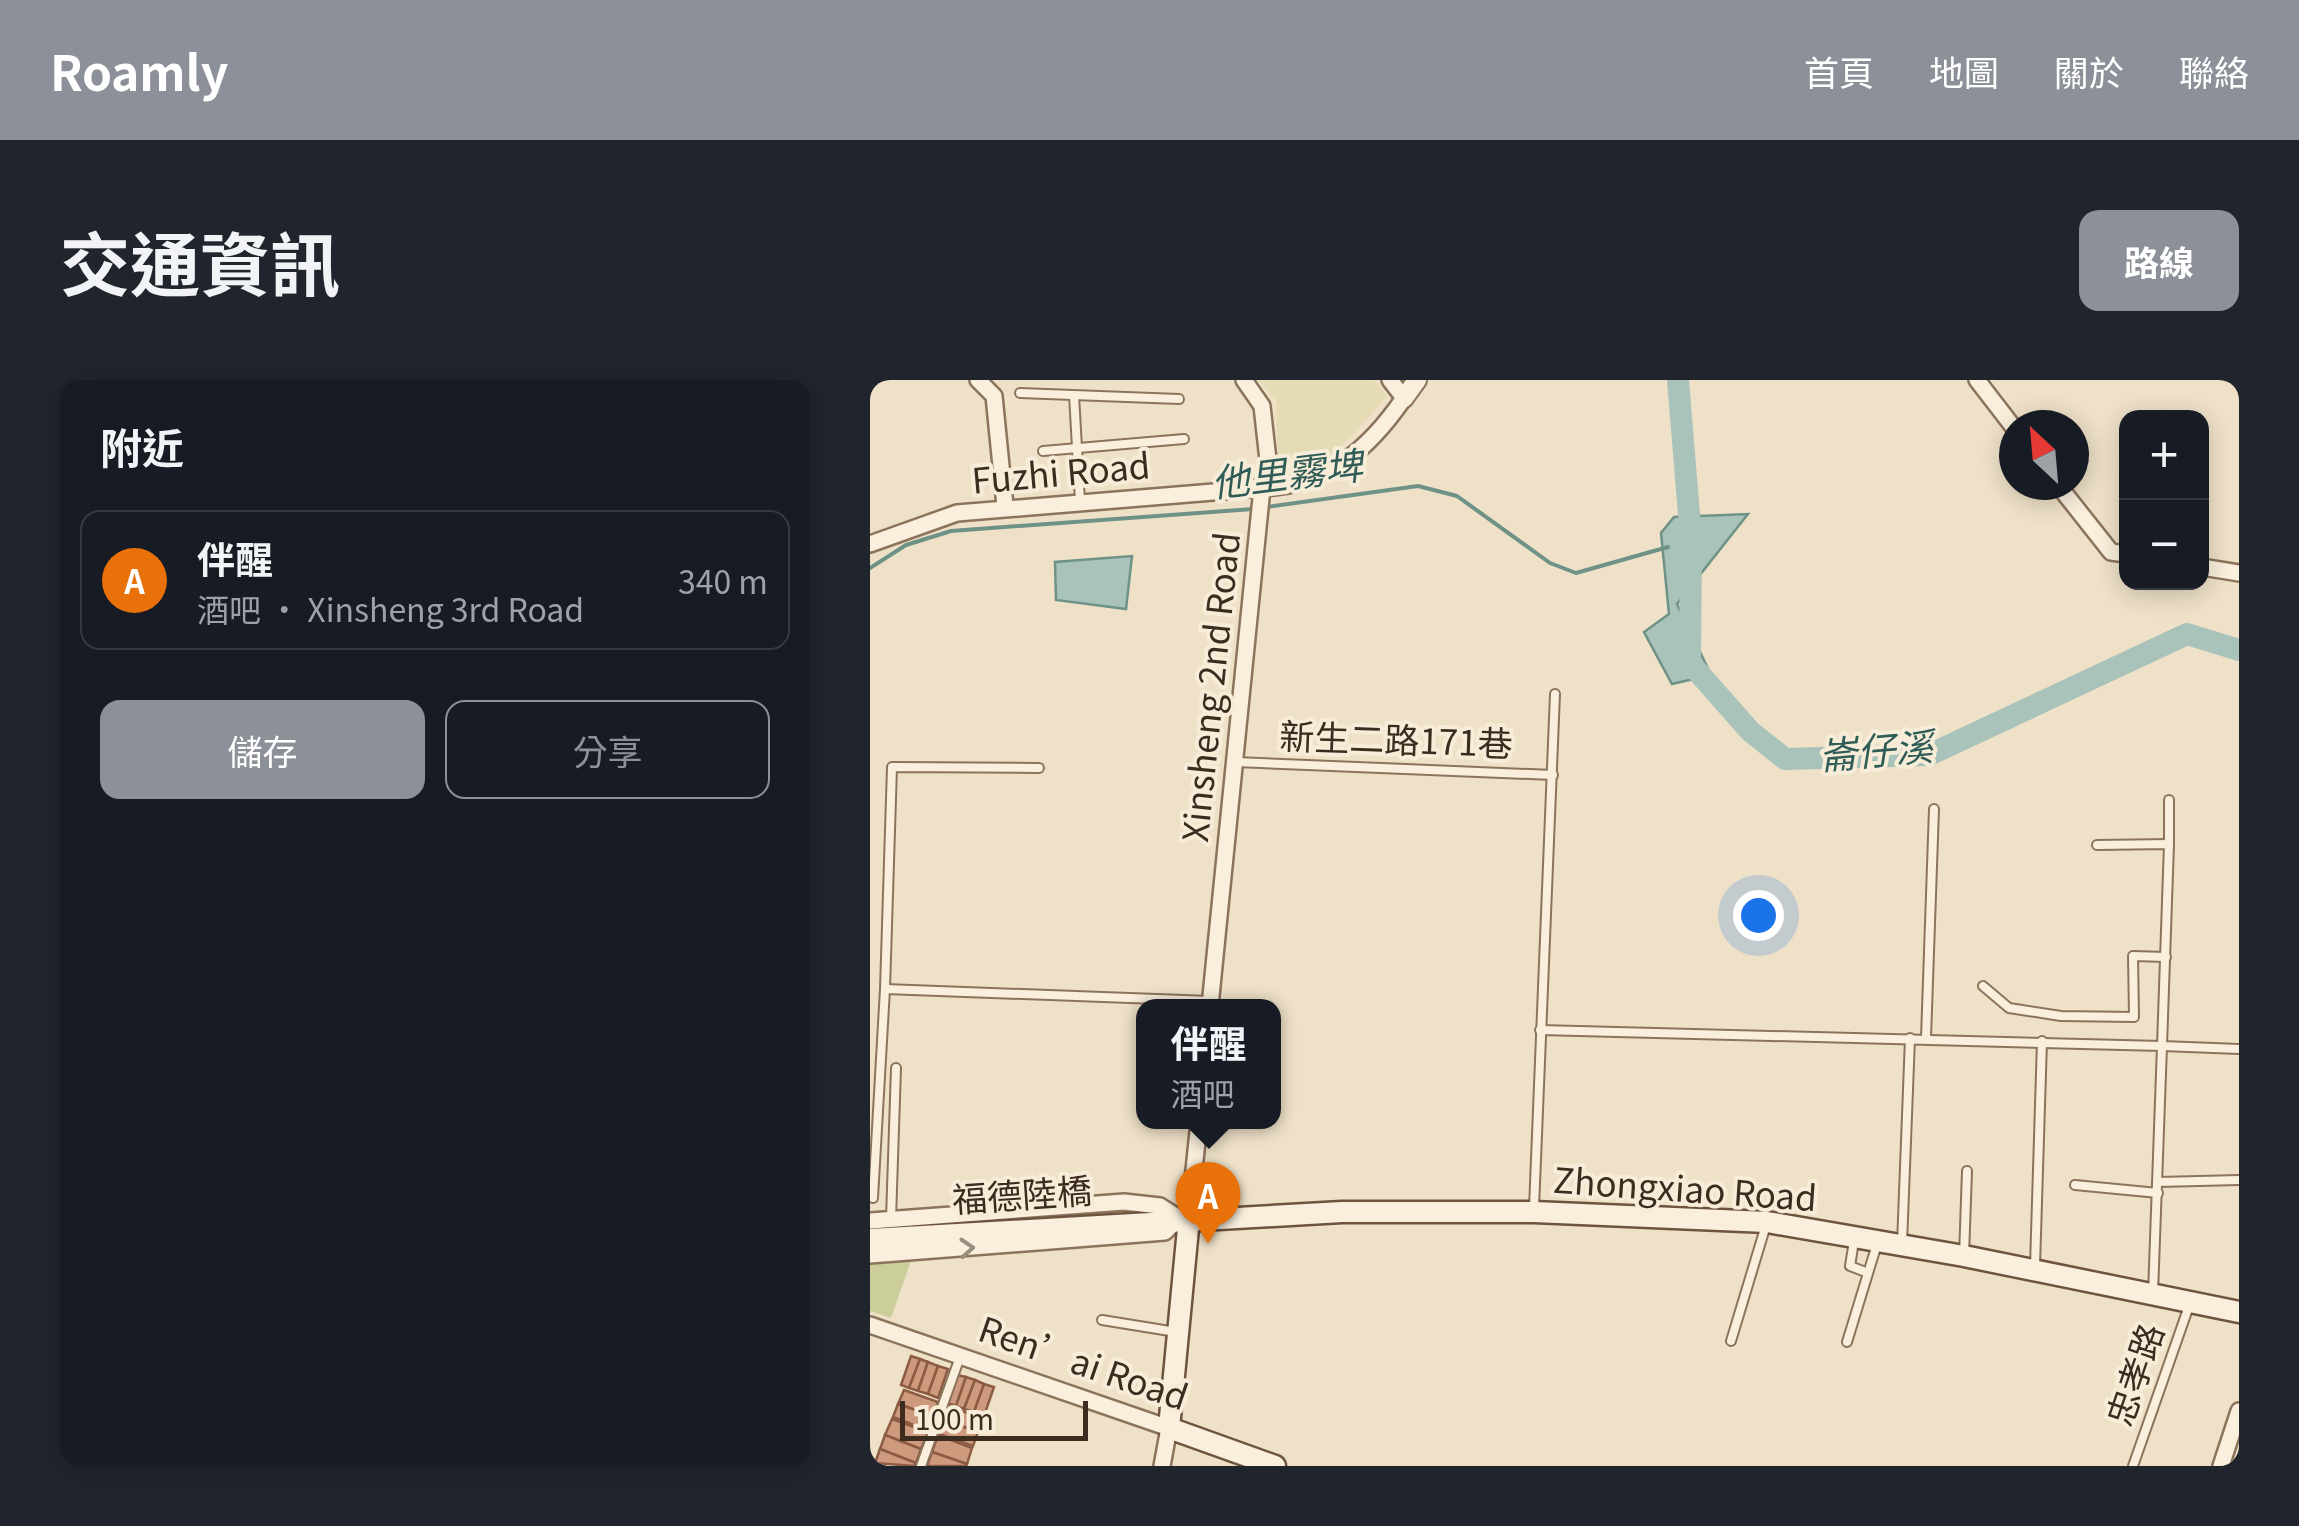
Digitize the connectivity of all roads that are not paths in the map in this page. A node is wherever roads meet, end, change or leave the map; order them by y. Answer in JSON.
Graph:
{"nodes":[{"id":1,"x":978,"y":380,"type":"edge"},
{"id":2,"x":1244,"y":380,"type":"edge"},
{"id":3,"x":1390,"y":380,"type":"edge"},
{"id":4,"x":1977,"y":380,"type":"edge"},
{"id":5,"x":1410,"y":386,"type":"edge"},
{"id":6,"x":1020,"y":393,"type":"dead end"},
{"id":7,"x":1074,"y":395,"type":"junction"},
{"id":8,"x":1179,"y":399,"type":"dead end"},
{"id":9,"x":2000,"y":410,"type":"edge"},
{"id":10,"x":1184,"y":439,"type":"dead end"},
{"id":11,"x":1075,"y":448,"type":"junction"},
{"id":12,"x":1044,"y":451,"type":"dead end"},
{"id":13,"x":1267,"y":487,"type":"junction"},
{"id":14,"x":2070,"y":500,"type":"edge"},
{"id":15,"x":1080,"y":501,"type":"junction"},
{"id":16,"x":1005,"y":506,"type":"junction"},
{"id":17,"x":870,"y":544,"type":"edge"},
{"id":18,"x":2119,"y":553,"type":"edge"},
{"id":19,"x":2209,"y":568,"type":"edge"},
{"id":20,"x":2239,"y":573,"type":"edge"},
{"id":21,"x":1555,"y":694,"type":"dead end"},
{"id":22,"x":1236,"y":762,"type":"junction"},
{"id":23,"x":1039,"y":768,"type":"dead end"},
{"id":24,"x":1554,"y":775,"type":"junction"},
{"id":25,"x":2169,"y":800,"type":"dead end"},
{"id":26,"x":1934,"y":809,"type":"dead end"},
{"id":27,"x":2168,"y":844,"type":"junction"},
{"id":28,"x":2097,"y":845,"type":"dead end"},
{"id":29,"x":2166,"y":958,"type":"junction"},
{"id":30,"x":1983,"y":986,"type":"dead end"},
{"id":31,"x":885,"y":989,"type":"junction"},
{"id":32,"x":1211,"y":999,"type":"edge"},
{"id":33,"x":1136,"y":1001,"type":"edge"},
{"id":34,"x":1540,"y":1030,"type":"junction"},
{"id":35,"x":1910,"y":1038,"type":"junction"},
{"id":36,"x":1926,"y":1038,"type":"junction"},
{"id":37,"x":2042,"y":1041,"type":"junction"},
{"id":38,"x":2162,"y":1046,"type":"junction"},
{"id":39,"x":2239,"y":1049,"type":"edge"},
{"id":40,"x":896,"y":1068,"type":"dead end"},
{"id":41,"x":874,"y":1117,"type":"edge"},
{"id":42,"x":1197,"y":1129,"type":"edge"},
{"id":43,"x":1967,"y":1171,"type":"dead end"},
{"id":44,"x":2239,"y":1180,"type":"edge"},
{"id":45,"x":2158,"y":1182,"type":"junction"},
{"id":46,"x":2075,"y":1185,"type":"dead end"},
{"id":47,"x":2158,"y":1193,"type":"junction"},
{"id":48,"x":873,"y":1198,"type":"dead end"},
{"id":49,"x":1534,"y":1212,"type":"junction"},
{"id":50,"x":1184,"y":1218,"type":"junction"},
{"id":51,"x":891,"y":1219,"type":"junction"},
{"id":52,"x":870,"y":1221,"type":"edge"},
{"id":53,"x":1767,"y":1222,"type":"junction"},
{"id":54,"x":1854,"y":1236,"type":"junction"},
{"id":55,"x":870,"y":1238,"type":"edge"},
{"id":56,"x":1878,"y":1240,"type":"junction"},
{"id":57,"x":1902,"y":1244,"type":"junction"},
{"id":58,"x":870,"y":1255,"type":"edge"},
{"id":59,"x":1964,"y":1256,"type":"junction"},
{"id":60,"x":2035,"y":1270,"type":"junction"},
{"id":61,"x":1862,"y":1271,"type":"dead end"},
{"id":62,"x":2152,"y":1294,"type":"junction"},
{"id":63,"x":2190,"y":1302,"type":"junction"},
{"id":64,"x":2239,"y":1312,"type":"edge"},
{"id":65,"x":1102,"y":1320,"type":"dead end"},
{"id":66,"x":870,"y":1325,"type":"edge"},
{"id":67,"x":1178,"y":1332,"type":"junction"},
{"id":68,"x":1731,"y":1340,"type":"dead end"},
{"id":69,"x":1847,"y":1342,"type":"dead end"},
{"id":70,"x":960,"y":1356,"type":"junction"},
{"id":71,"x":2239,"y":1412,"type":"edge"},
{"id":72,"x":1168,"y":1428,"type":"junction"},
{"id":73,"x":921,"y":1466,"type":"edge"},
{"id":74,"x":1162,"y":1466,"type":"edge"},
{"id":75,"x":1275,"y":1466,"type":"edge"},
{"id":76,"x":2132,"y":1466,"type":"edge"},
{"id":77,"x":2221,"y":1466,"type":"edge"}],
"edges":[{"from":1,"to":16,"type":"street"},
{"from":2,"to":13,"type":"street"},
{"from":3,"to":5,"type":"street"},
{"from":4,"to":9,"type":"street"},
{"from":5,"to":13,"type":"street","name":"Xinsheng 2nd Road"},
{"from":6,"to":7,"type":"lane"},
{"from":7,"to":8,"type":"lane"},
{"from":7,"to":11,"type":"lane"},
{"from":10,"to":11,"type":"lane"},
{"from":11,"to":12,"type":"lane"},
{"from":11,"to":15,"type":"lane"},
{"from":13,"to":15,"type":"street","name":"Fuzhi Road"},
{"from":13,"to":22,"type":"street","name":"Xinsheng 2nd Road"},
{"from":14,"to":18,"type":"street"},
{"from":15,"to":16,"type":"street","name":"Fuzhi Road"},
{"from":16,"to":17,"type":"street","name":"Fuzhi Road"},
{"from":19,"to":20,"type":"street"},
{"from":21,"to":24,"type":"lane"},
{"from":22,"to":24,"type":"lane","name":"新生二路171巷"},
{"from":22,"to":32,"type":"street","name":"Xinsheng 2nd Road"},
{"from":23,"to":31,"type":"lane"},
{"from":24,"to":34,"type":"lane"},
{"from":25,"to":27,"type":"lane"},
{"from":26,"to":36,"type":"lane"},
{"from":27,"to":28,"type":"lane"},
{"from":27,"to":29,"type":"lane"},
{"from":29,"to":30,"type":"lane"},
{"from":29,"to":38,"type":"lane"},
{"from":31,"to":33,"type":"lane"},
{"from":31,"to":41,"type":"lane"},
{"from":34,"to":35,"type":"lane"},
{"from":34,"to":49,"type":"lane"},
{"from":35,"to":36,"type":"lane"},
{"from":35,"to":57,"type":"lane"},
{"from":36,"to":37,"type":"lane"},
{"from":37,"to":38,"type":"lane"},
{"from":37,"to":60,"type":"lane"},
{"from":38,"to":39,"type":"lane"},
{"from":38,"to":45,"type":"lane"},
{"from":40,"to":51,"type":"lane"},
{"from":41,"to":48,"type":"lane"},
{"from":42,"to":50,"type":"street"},
{"from":43,"to":59,"type":"lane"},
{"from":44,"to":45,"type":"lane"},
{"from":45,"to":47,"type":"lane"},
{"from":46,"to":47,"type":"lane"},
{"from":47,"to":62,"type":"lane"},
{"from":49,"to":50,"type":"main road","name":"Zhongxiao Road"},
{"from":49,"to":53,"type":"main road","name":"Zhongxiao Road"},
{"from":50,"to":51,"type":"street","name":"Zhongxiao Road"},
{"from":50,"to":55,"type":"main road","name":"福德陸橋"},
{"from":58,"to":50,"type":"street","name":"Zhongxiao Road","one_way":true},
{"from":50,"to":67,"type":"main road"},
{"from":51,"to":52,"type":"street","name":"Zhongxiao Road"},
{"from":53,"to":54,"type":"main road","name":"Zhongxiao Road"},
{"from":53,"to":68,"type":"lane"},
{"from":54,"to":56,"type":"main road","name":"Zhongxiao Road"},
{"from":54,"to":61,"type":"lane"},
{"from":56,"to":57,"type":"main road","name":"Zhongxiao Road"},
{"from":56,"to":69,"type":"lane"},
{"from":57,"to":59,"type":"main road","name":"Zhongxiao Road"},
{"from":59,"to":60,"type":"main road","name":"Zhongxiao Road"},
{"from":60,"to":62,"type":"main road","name":"Zhongxiao Road"},
{"from":62,"to":63,"type":"main road","name":"Zhongxiao Road"},
{"from":63,"to":64,"type":"main road","name":"Zhongxiao Road"},
{"from":63,"to":76,"type":"lane","name":"忠孝路"},
{"from":65,"to":67,"type":"lane"},
{"from":66,"to":70,"type":"street","name":"Ren’ai Road"},
{"from":67,"to":72,"type":"main road"},
{"from":70,"to":72,"type":"street","name":"Ren’ai Road"},
{"from":70,"to":73,"type":"lane"},
{"from":71,"to":77,"type":"street"},
{"from":72,"to":74,"type":"street"},
{"from":72,"to":75,"type":"main road","name":"Ren’ai Road"}]}
